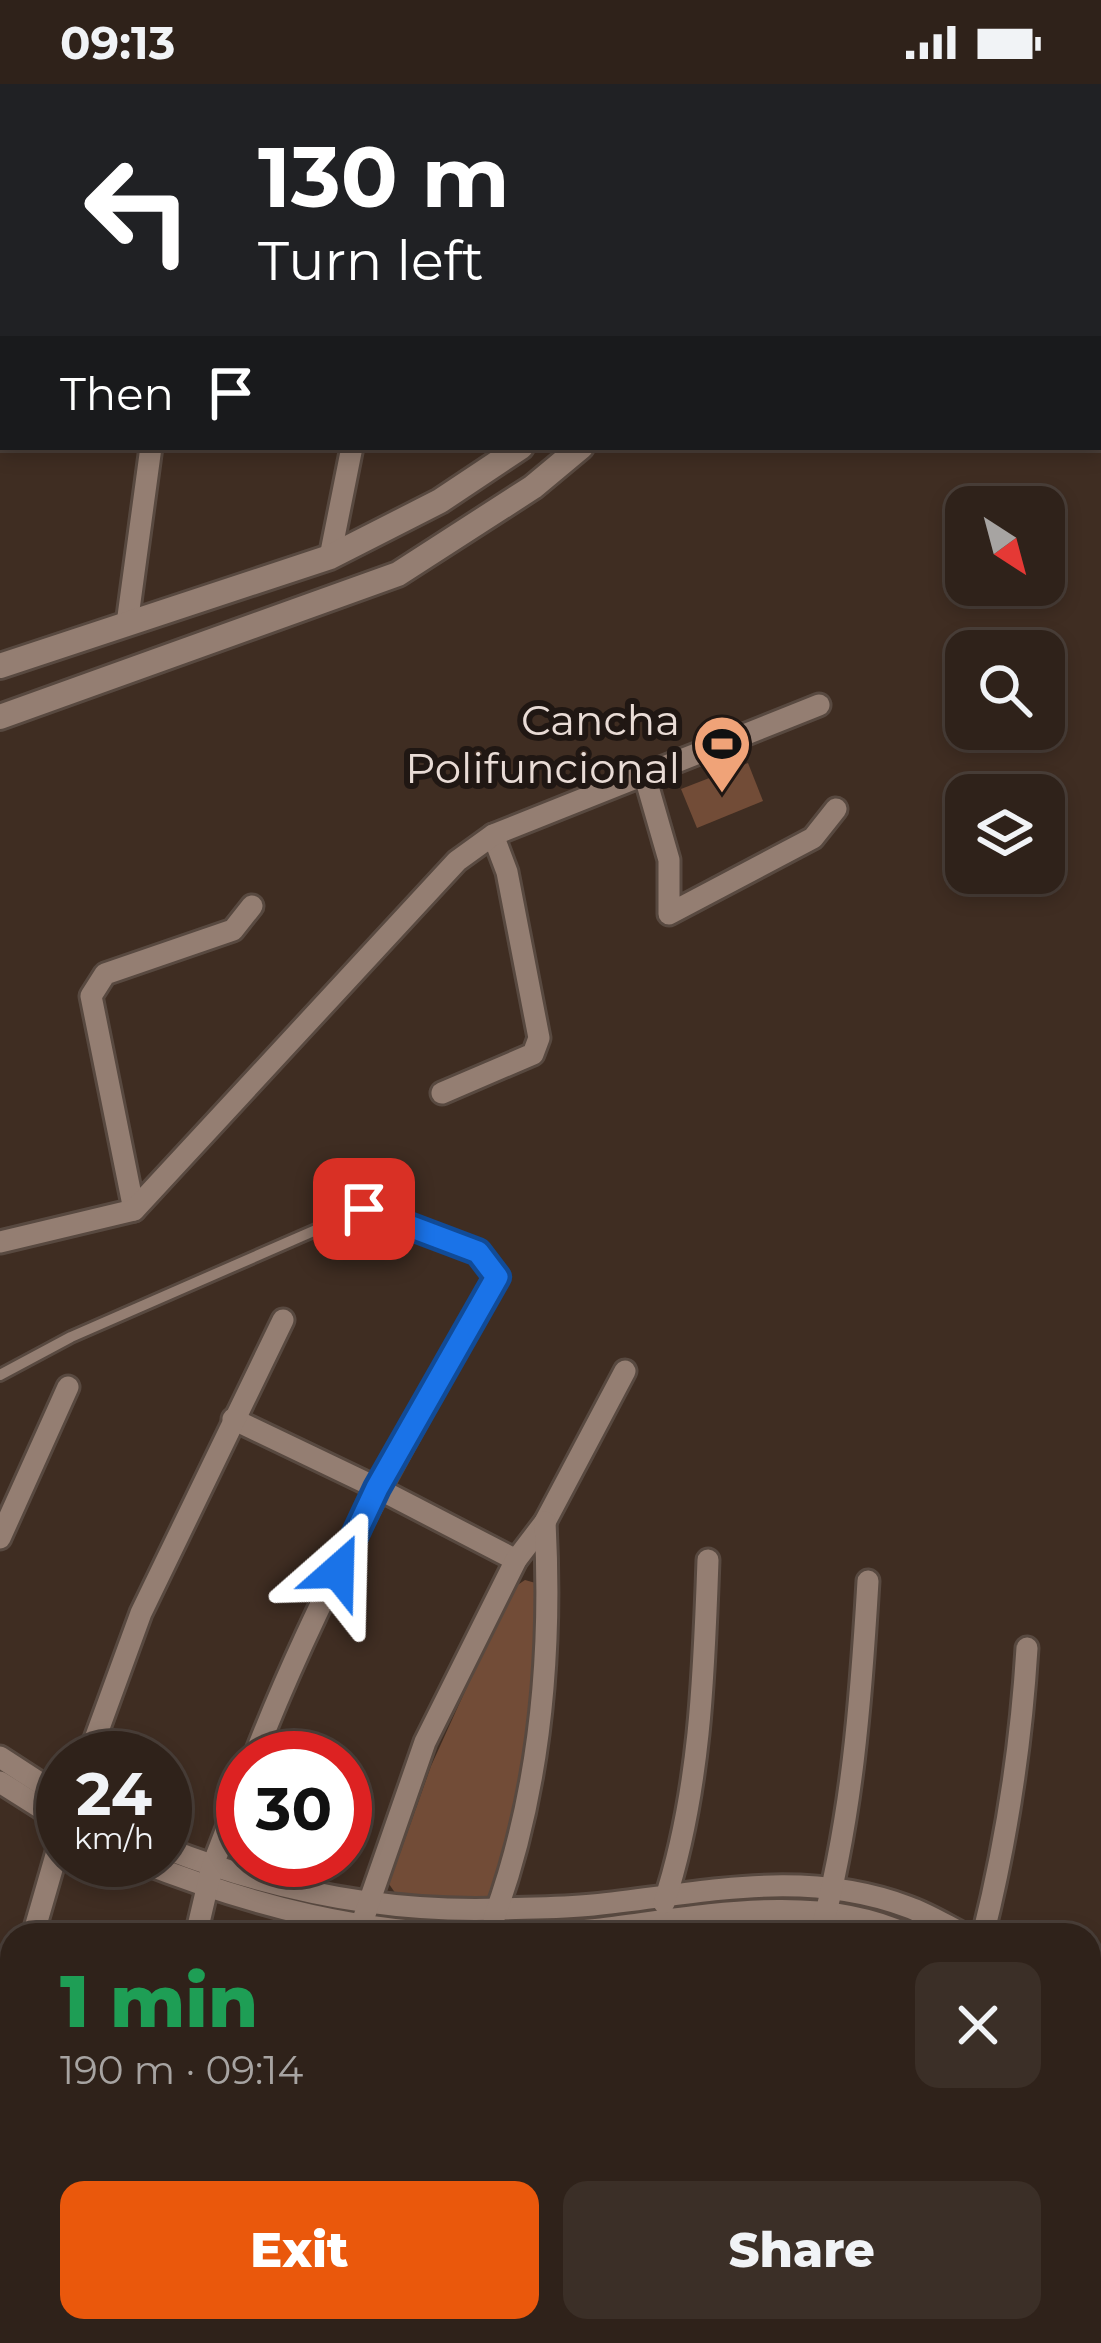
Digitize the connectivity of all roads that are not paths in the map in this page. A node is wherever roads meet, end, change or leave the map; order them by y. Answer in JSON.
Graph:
{"nodes":[{"id":1,"x":152,"y":450,"type":"edge"},
{"id":2,"x":351,"y":450,"type":"edge"},
{"id":3,"x":516,"y":450,"type":"edge"},
{"id":4,"x":576,"y":450,"type":"edge"},
{"id":5,"x":330,"y":556,"type":"junction"},
{"id":6,"x":127,"y":623,"type":"junction"},
{"id":7,"x":0,"y":665,"type":"edge"},
{"id":8,"x":819,"y":704,"type":"dead end"},
{"id":9,"x":0,"y":717,"type":"edge"},
{"id":10,"x":644,"y":773,"type":"junction"},
{"id":11,"x":836,"y":809,"type":"dead end"},
{"id":12,"x":493,"y":835,"type":"junction"},
{"id":13,"x":252,"y":906,"type":"dead end"},
{"id":14,"x":442,"y":1094,"type":"dead end"},
{"id":15,"x":134,"y":1210,"type":"junction"},
{"id":16,"x":0,"y":1242,"type":"edge"},
{"id":17,"x":497,"y":1277,"type":"joint"},
{"id":18,"x":284,"y":1321,"type":"dead end"},
{"id":19,"x":625,"y":1371,"type":"dead end"},
{"id":20,"x":0,"y":1375,"type":"edge"},
{"id":21,"x":68,"y":1387,"type":"dead end"},
{"id":22,"x":233,"y":1419,"type":"junction"},
{"id":23,"x":377,"y":1488,"type":"junction"},
{"id":24,"x":545,"y":1522,"type":"junction"},
{"id":25,"x":0,"y":1538,"type":"edge"},
{"id":26,"x":516,"y":1560,"type":"junction"},
{"id":27,"x":708,"y":1560,"type":"dead end"},
{"id":28,"x":868,"y":1581,"type":"dead end"},
{"id":29,"x":1027,"y":1648,"type":"dead end"},
{"id":30,"x":98,"y":1731,"type":"edge"},
{"id":31,"x":264,"y":1731,"type":"edge"},
{"id":32,"x":0,"y":1757,"type":"edge"},
{"id":33,"x":36,"y":1780,"type":"edge"},
{"id":34,"x":0,"y":1782,"type":"edge"},
{"id":35,"x":36,"y":1808,"type":"edge"},
{"id":36,"x":216,"y":1861,"type":"edge"},
{"id":37,"x":192,"y":1866,"type":"edge"},
{"id":38,"x":192,"y":1874,"type":"edge"},
{"id":39,"x":210,"y":1878,"type":"junction"},
{"id":40,"x":46,"y":1887,"type":"edge"},
{"id":41,"x":832,"y":1889,"type":"junction"},
{"id":42,"x":667,"y":1894,"type":"junction"},
{"id":43,"x":497,"y":1909,"type":"junction"},
{"id":44,"x":363,"y":1922,"type":"edge"},
{"id":45,"x":36,"y":1923,"type":"edge"},
{"id":46,"x":199,"y":1923,"type":"edge"},
{"id":47,"x":492,"y":1923,"type":"edge"},
{"id":48,"x":658,"y":1923,"type":"edge"},
{"id":49,"x":681,"y":1923,"type":"edge"},
{"id":50,"x":818,"y":1923,"type":"edge"},
{"id":51,"x":823,"y":1923,"type":"edge"},
{"id":52,"x":941,"y":1923,"type":"edge"},
{"id":53,"x":986,"y":1923,"type":"edge"}],
"edges":[{"from":1,"to":6,"type":"street"},
{"from":2,"to":5,"type":"street"},
{"from":3,"to":5,"type":"street"},
{"from":4,"to":9,"type":"street"},
{"from":5,"to":6,"type":"street"},
{"from":6,"to":7,"type":"street"},
{"from":8,"to":10,"type":"street"},
{"from":10,"to":11,"type":"street"},
{"from":10,"to":12,"type":"street"},
{"from":12,"to":14,"type":"street"},
{"from":12,"to":15,"type":"street"},
{"from":13,"to":15,"type":"street"},
{"from":15,"to":16,"type":"street"},
{"from":17,"to":20,"type":"lane"},
{"from":17,"to":23,"type":"street"},
{"from":18,"to":22,"type":"street"},
{"from":19,"to":24,"type":"street"},
{"from":21,"to":25,"type":"street"},
{"from":22,"to":23,"type":"street"},
{"from":22,"to":30,"type":"street"},
{"from":23,"to":26,"type":"street"},
{"from":23,"to":31,"type":"street"},
{"from":24,"to":26,"type":"street"},
{"from":24,"to":43,"type":"street"},
{"from":26,"to":44,"type":"street"},
{"from":27,"to":42,"type":"street"},
{"from":28,"to":41,"type":"street"},
{"from":29,"to":53,"type":"street"},
{"from":32,"to":33,"type":"street"},
{"from":34,"to":35,"type":"street"},
{"from":36,"to":39,"type":"street"},
{"from":37,"to":39,"type":"street"},
{"from":38,"to":39,"type":"street"},
{"from":39,"to":44,"type":"street"},
{"from":39,"to":46,"type":"street"},
{"from":40,"to":45,"type":"street"},
{"from":41,"to":42,"type":"street"},
{"from":41,"to":51,"type":"street"},
{"from":41,"to":52,"type":"street"},
{"from":42,"to":43,"type":"street"},
{"from":42,"to":48,"type":"street"},
{"from":43,"to":44,"type":"street"},
{"from":43,"to":47,"type":"street"},
{"from":49,"to":50,"type":"street"}]}
